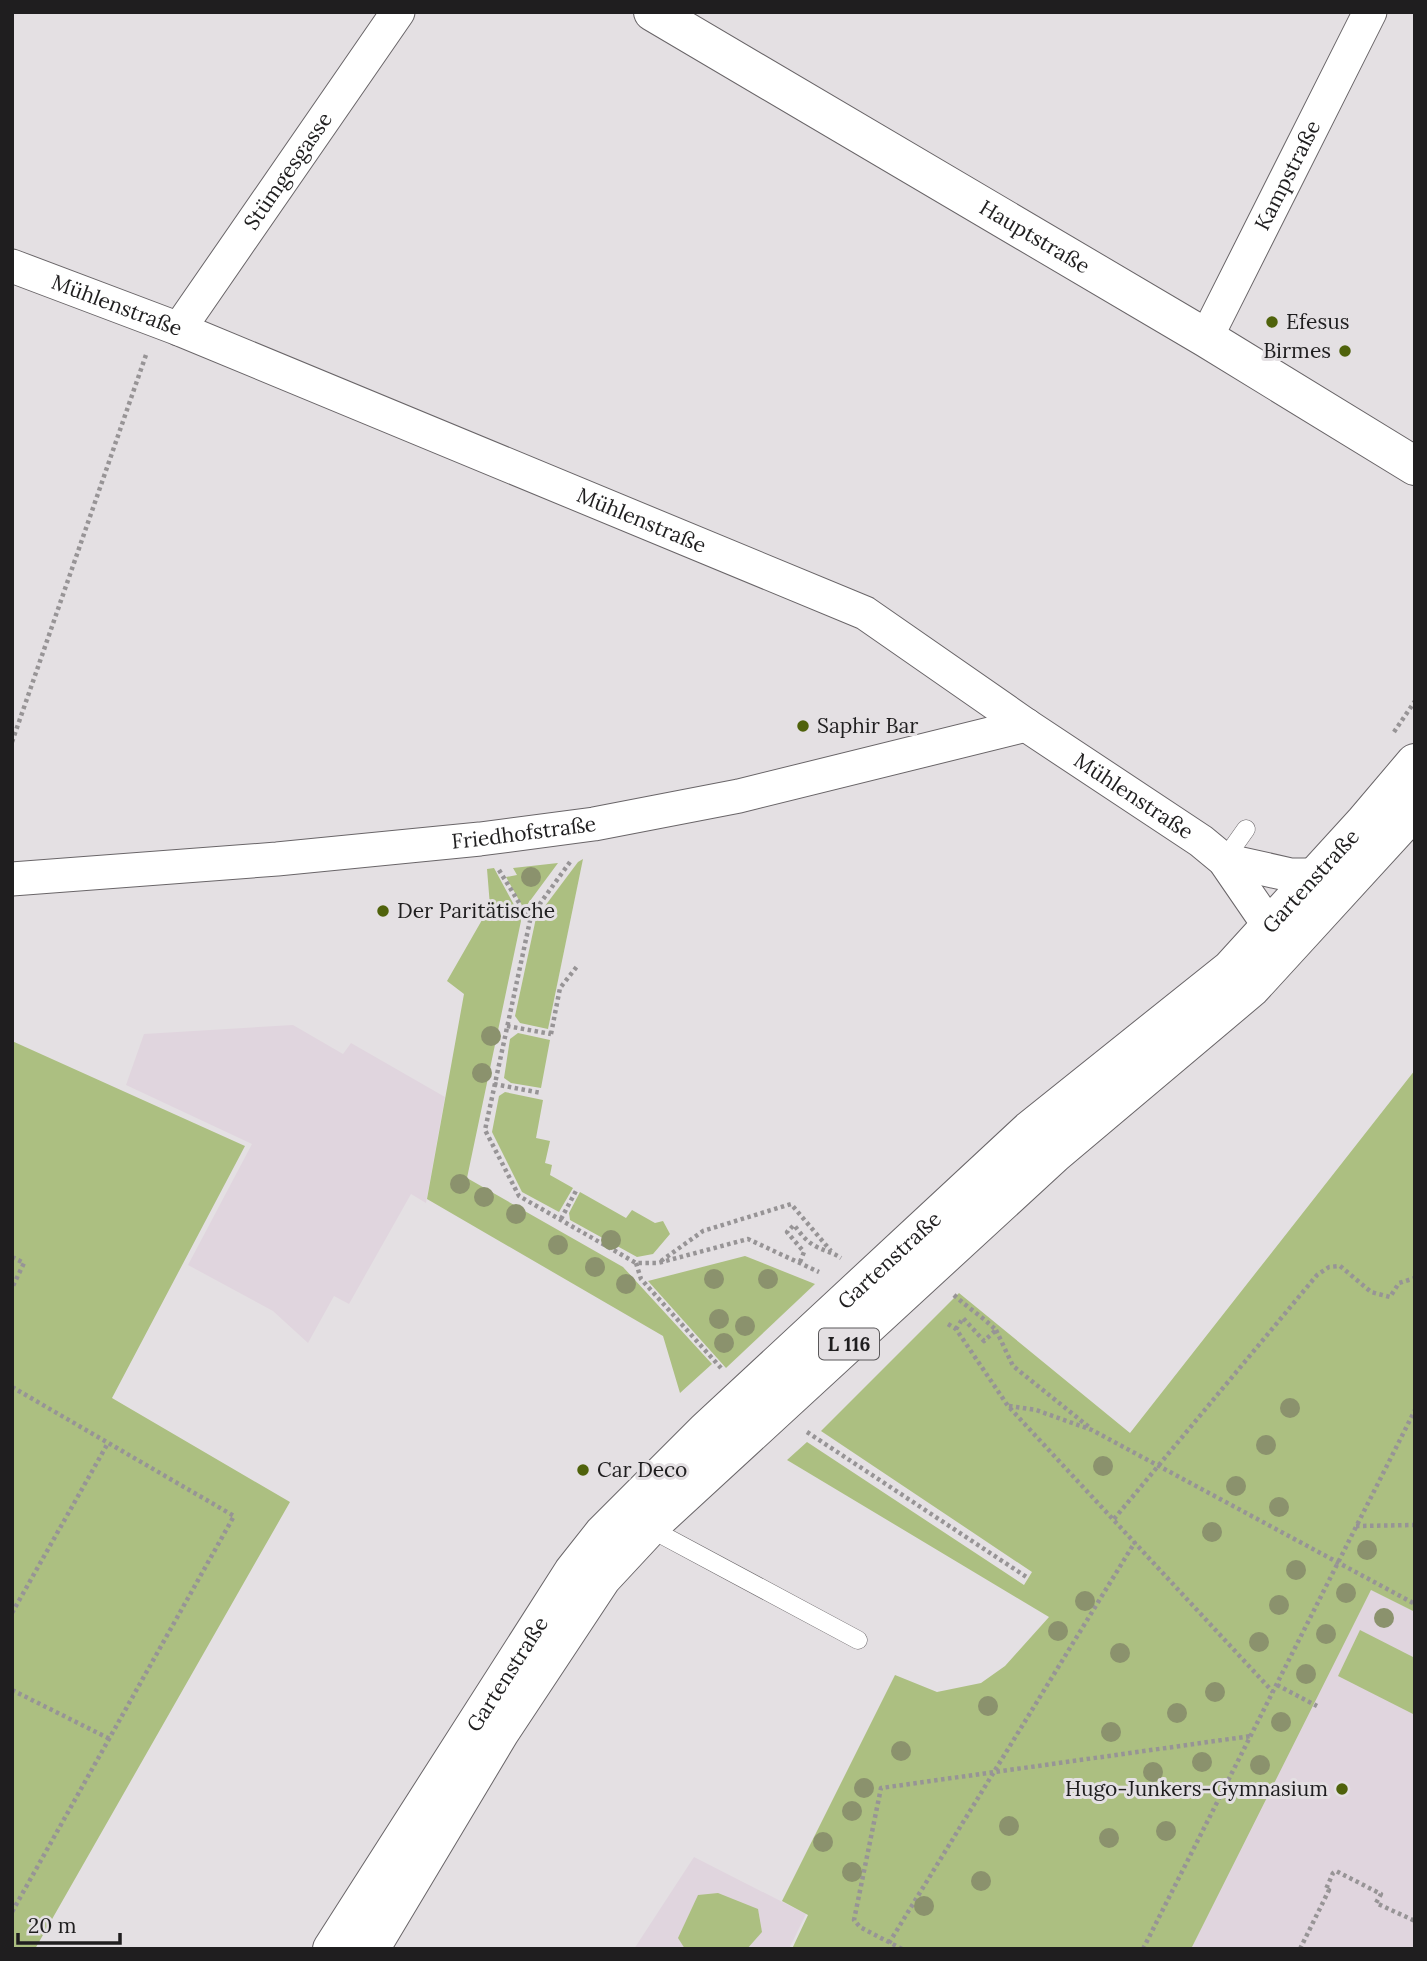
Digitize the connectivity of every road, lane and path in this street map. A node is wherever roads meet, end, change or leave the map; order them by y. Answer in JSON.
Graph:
{"nodes":[{"id":1,"x":398,"y":12,"type":"edge"},
{"id":2,"x":653,"y":12,"type":"edge"},
{"id":3,"x":1370,"y":12,"type":"edge"},
{"id":4,"x":12,"y":266,"type":"edge"},
{"id":5,"x":168,"y":325,"type":"junction"},
{"id":6,"x":1206,"y":338,"type":"junction"},
{"id":7,"x":1415,"y":466,"type":"edge"},
{"id":8,"x":1026,"y":724,"type":"junction"},
{"id":9,"x":12,"y":742,"type":"edge"},
{"id":10,"x":1415,"y":763,"type":"edge"},
{"id":11,"x":1414,"y":810,"type":"edge"},
{"id":12,"x":1365,"y":822,"type":"junction"},
{"id":13,"x":576,"y":826,"type":"junction"},
{"id":14,"x":1246,"y":829,"type":"dead end"},
{"id":15,"x":480,"y":839,"type":"junction"},
{"id":16,"x":1224,"y":860,"type":"junction"},
{"id":17,"x":1317,"y":875,"type":"junction"},
{"id":18,"x":12,"y":879,"type":"edge"},
{"id":19,"x":530,"y":920,"type":"junction"},
{"id":20,"x":1270,"y":927,"type":"junction"},
{"id":21,"x":578,"y":965,"type":"dead end"},
{"id":22,"x":507,"y":1026,"type":"junction"},
{"id":23,"x":494,"y":1084,"type":"junction"},
{"id":24,"x":541,"y":1093,"type":"dead end"},
{"id":25,"x":577,"y":1189,"type":"dead end"},
{"id":26,"x":561,"y":1219,"type":"junction"},
{"id":27,"x":831,"y":1251,"type":"junction"},
{"id":28,"x":12,"y":1257,"type":"edge"},
{"id":29,"x":800,"y":1262,"type":"junction"},
{"id":30,"x":847,"y":1262,"type":"dead end"},
{"id":31,"x":636,"y":1263,"type":"junction"},
{"id":32,"x":659,"y":1263,"type":"junction"},
{"id":33,"x":819,"y":1272,"type":"dead end"},
{"id":34,"x":1415,"y":1278,"type":"edge"},
{"id":35,"x":959,"y":1286,"type":"dead end"},
{"id":36,"x":12,"y":1288,"type":"edge"},
{"id":37,"x":951,"y":1293,"type":"dead end"},
{"id":38,"x":961,"y":1301,"type":"dead end"},
{"id":39,"x":948,"y":1324,"type":"dead end"},
{"id":40,"x":956,"y":1329,"type":"junction"},
{"id":41,"x":996,"y":1330,"type":"junction"},
{"id":42,"x":726,"y":1374,"type":"dead end"},
{"id":43,"x":12,"y":1387,"type":"edge"},
{"id":44,"x":1008,"y":1406,"type":"junction"},
{"id":45,"x":1415,"y":1410,"type":"edge"},
{"id":46,"x":775,"y":1412,"type":"junction"},
{"id":47,"x":1092,"y":1430,"type":"junction"},
{"id":48,"x":108,"y":1443,"type":"junction"},
{"id":49,"x":1157,"y":1467,"type":"junction"},
{"id":50,"x":1114,"y":1519,"type":"junction"},
{"id":51,"x":1415,"y":1525,"type":"edge"},
{"id":52,"x":1356,"y":1526,"type":"junction"},
{"id":53,"x":649,"y":1528,"type":"junction"},
{"id":54,"x":1135,"y":1542,"type":"junction"},
{"id":55,"x":1336,"y":1563,"type":"junction"},
{"id":56,"x":1028,"y":1578,"type":"dead end"},
{"id":57,"x":1415,"y":1604,"type":"edge"},
{"id":58,"x":12,"y":1613,"type":"edge"},
{"id":59,"x":858,"y":1640,"type":"dead end"},
{"id":60,"x":1277,"y":1685,"type":"junction"},
{"id":61,"x":12,"y":1690,"type":"edge"},
{"id":62,"x":1273,"y":1693,"type":"junction"},
{"id":63,"x":1317,"y":1706,"type":"dead end"},
{"id":64,"x":1252,"y":1736,"type":"junction"},
{"id":65,"x":110,"y":1739,"type":"junction"},
{"id":66,"x":994,"y":1771,"type":"junction"},
{"id":67,"x":12,"y":1912,"type":"edge"},
{"id":68,"x":1415,"y":1922,"type":"edge"},
{"id":69,"x":889,"y":1942,"type":"junction"},
{"id":70,"x":332,"y":1949,"type":"edge"},
{"id":71,"x":370,"y":1949,"type":"edge"},
{"id":72,"x":902,"y":1949,"type":"edge"},
{"id":73,"x":1143,"y":1949,"type":"edge"},
{"id":74,"x":1300,"y":1949,"type":"edge"}],
"edges":[{"from":1,"to":5,"type":"street","name":"Stümgesgasse"},
{"from":2,"to":6,"type":"main road","name":"Hauptstraße"},
{"from":3,"to":6,"type":"street","name":"Kampstraße"},
{"from":4,"to":5,"type":"street","name":"Mühlenstraße"},
{"from":5,"to":8,"type":"street","name":"Mühlenstraße"},
{"from":5,"to":9,"type":"path"},
{"from":6,"to":7,"type":"main road","name":"Hauptstraße"},
{"from":8,"to":13,"type":"street","name":"Friedhofstraße"},
{"from":8,"to":16,"type":"street","name":"Mühlenstraße"},
{"from":10,"to":12,"type":"main road","name":"Gartenstraße","number":"L 116"},
{"from":11,"to":12,"type":"street"},
{"from":11,"to":46,"type":"main road","name":"Gartenstraße","number":"L 116"},
{"from":12,"to":17,"type":"main road","name":"Gartenstraße","number":"L 116"},
{"from":13,"to":15,"type":"street","name":"Friedhofstraße"},
{"from":13,"to":19,"type":"path"},
{"from":14,"to":16,"type":"lane"},
{"from":15,"to":18,"type":"street","name":"Friedhofstraße"},
{"from":15,"to":19,"type":"path"},
{"from":16,"to":17,"type":"street","name":"Mühlenstraße"},
{"from":16,"to":20,"type":"street","name":"Mühlenstraße"},
{"from":17,"to":20,"type":"main road","name":"Gartenstraße","number":"L 116"},
{"from":19,"to":22,"type":"path"},
{"from":20,"to":70,"type":"main road","name":"Gartenstraße","number":"L 116"},
{"from":21,"to":22,"type":"path"},
{"from":22,"to":23,"type":"path"},
{"from":23,"to":24,"type":"path"},
{"from":23,"to":26,"type":"path"},
{"from":25,"to":26,"type":"path"},
{"from":26,"to":31,"type":"path"},
{"from":27,"to":29,"type":"path"},
{"from":27,"to":30,"type":"path"},
{"from":27,"to":32,"type":"path"},
{"from":28,"to":36,"type":"path"},
{"from":29,"to":32,"type":"path"},
{"from":29,"to":33,"type":"path"},
{"from":31,"to":32,"type":"path"},
{"from":31,"to":42,"type":"path"},
{"from":34,"to":49,"type":"path"},
{"from":35,"to":37,"type":"path"},
{"from":38,"to":41,"type":"path"},
{"from":39,"to":40,"type":"path"},
{"from":40,"to":41,"type":"path"},
{"from":40,"to":44,"type":"path"},
{"from":41,"to":47,"type":"path"},
{"from":43,"to":48,"type":"path"},
{"from":44,"to":47,"type":"path"},
{"from":44,"to":50,"type":"path"},
{"from":45,"to":52,"type":"path"},
{"from":46,"to":53,"type":"main road","name":"Gartenstraße","number":"L 116"},
{"from":46,"to":56,"type":"path"},
{"from":47,"to":49,"type":"path"},
{"from":48,"to":58,"type":"path"},
{"from":48,"to":65,"type":"path"},
{"from":49,"to":50,"type":"path"},
{"from":49,"to":55,"type":"path"},
{"from":50,"to":54,"type":"path"},
{"from":51,"to":52,"type":"path"},
{"from":52,"to":55,"type":"path"},
{"from":53,"to":59,"type":"lane"},
{"from":53,"to":71,"type":"main road","name":"Gartenstraße","number":"L 116"},
{"from":54,"to":62,"type":"path"},
{"from":54,"to":66,"type":"path"},
{"from":55,"to":57,"type":"path"},
{"from":55,"to":60,"type":"path"},
{"from":60,"to":62,"type":"path"},
{"from":60,"to":63,"type":"path"},
{"from":61,"to":65,"type":"path"},
{"from":62,"to":64,"type":"path"},
{"from":64,"to":66,"type":"path"},
{"from":64,"to":73,"type":"path"},
{"from":65,"to":67,"type":"path"},
{"from":66,"to":69,"type":"path"},
{"from":66,"to":69,"type":"path"},
{"from":68,"to":74,"type":"path"},
{"from":69,"to":72,"type":"path"}]}
